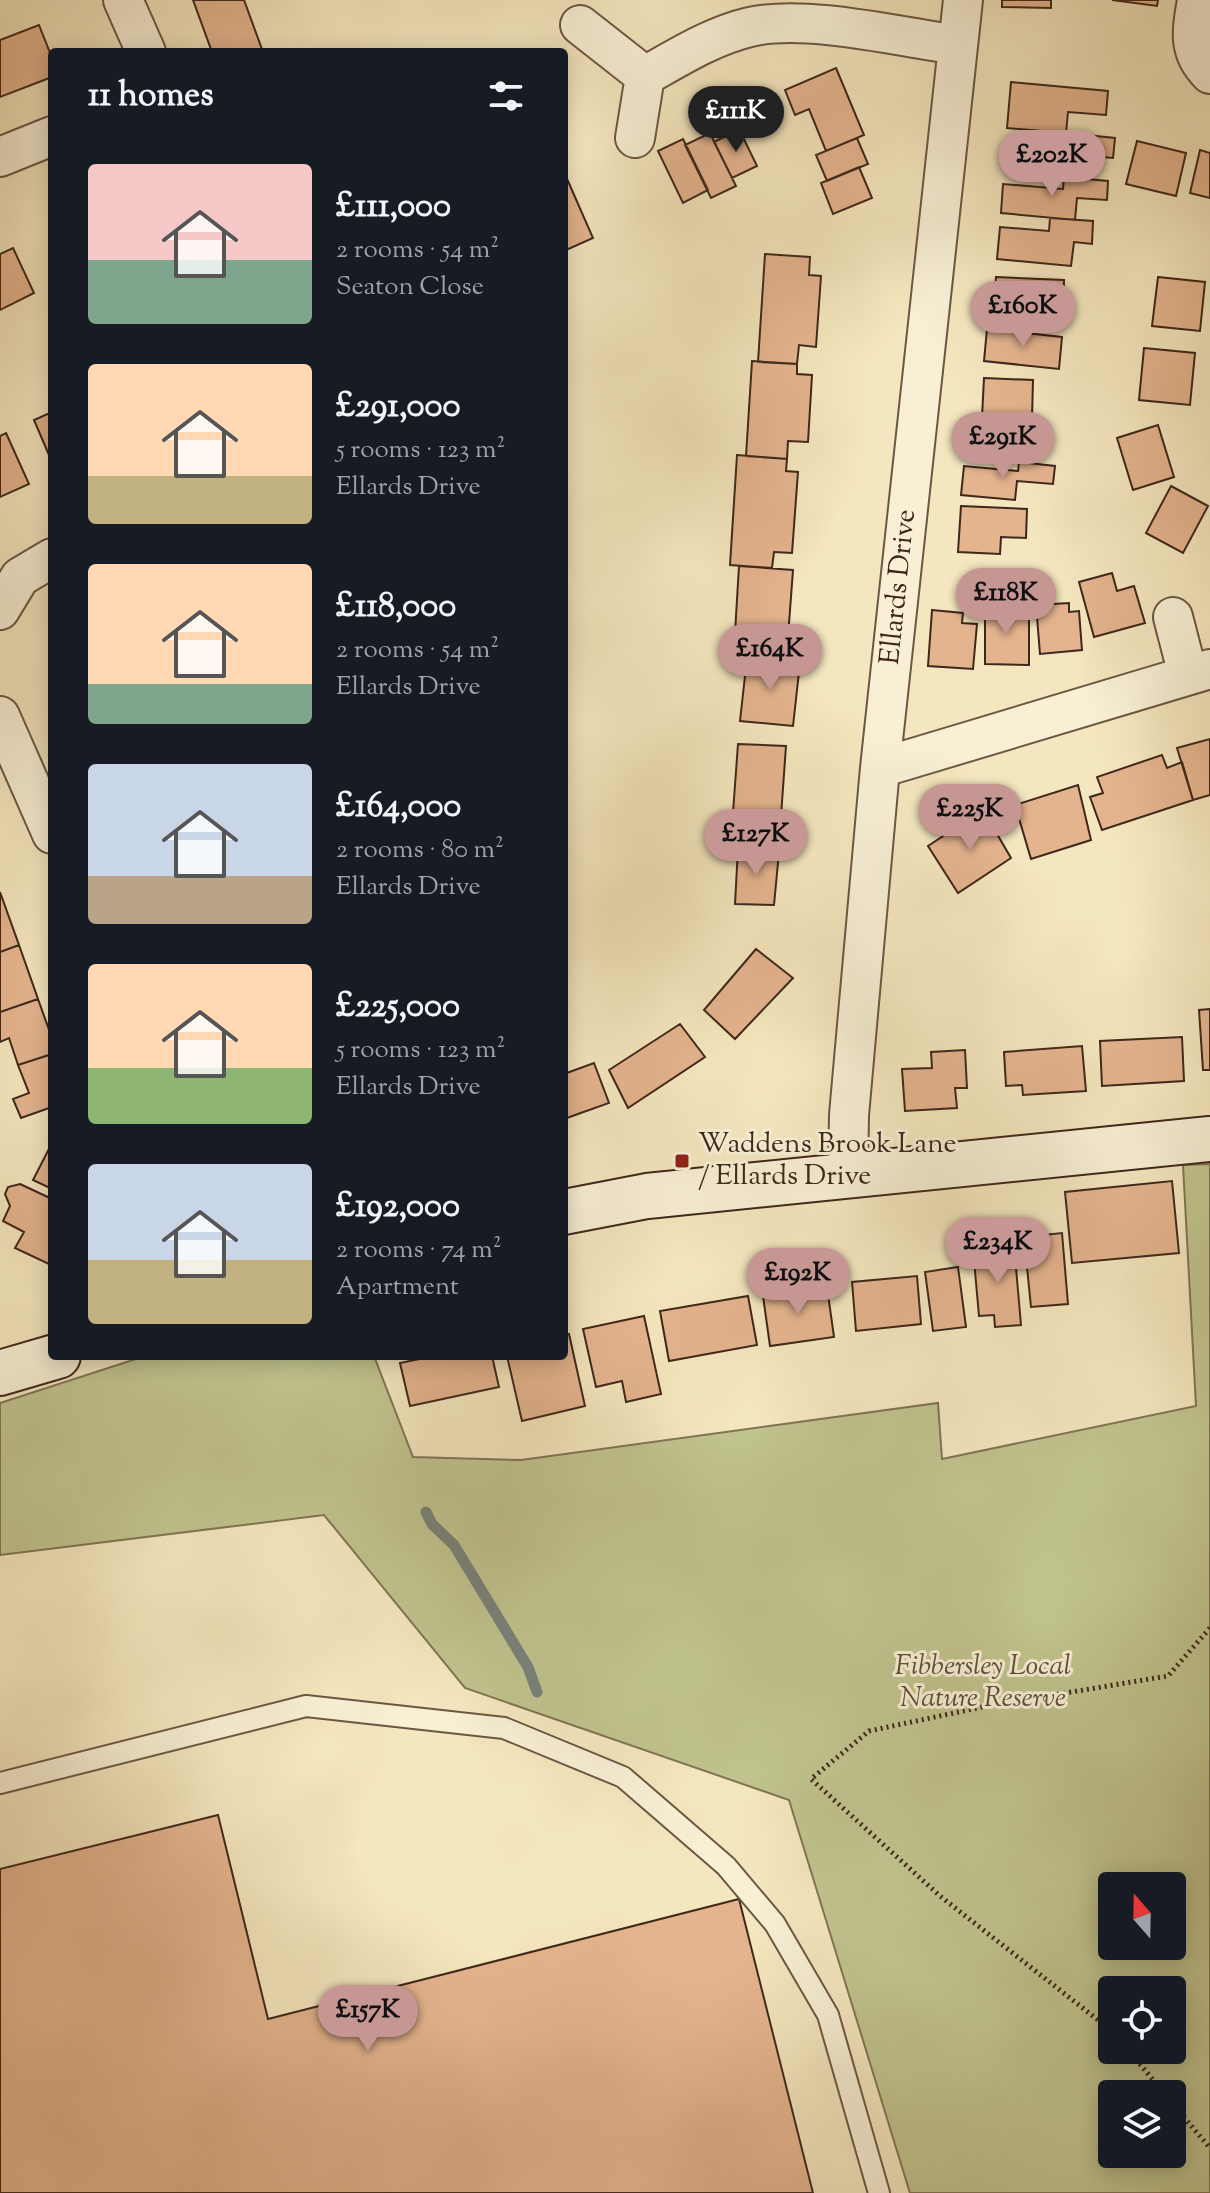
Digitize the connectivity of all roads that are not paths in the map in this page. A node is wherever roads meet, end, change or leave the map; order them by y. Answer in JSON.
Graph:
{"nodes":[{"id":1,"x":123,"y":0,"type":"edge"},
{"id":2,"x":963,"y":0,"type":"edge"},
{"id":3,"x":1197,"y":0,"type":"edge"},
{"id":4,"x":580,"y":25,"type":"dead end"},
{"id":5,"x":958,"y":45,"type":"junction"},
{"id":6,"x":144,"y":48,"type":"edge"},
{"id":7,"x":1210,"y":74,"type":"edge"},
{"id":8,"x":645,"y":76,"type":"junction"},
{"id":9,"x":48,"y":138,"type":"edge"},
{"id":10,"x":635,"y":138,"type":"dead end"},
{"id":11,"x":0,"y":157,"type":"edge"},
{"id":12,"x":48,"y":560,"type":"edge"},
{"id":13,"x":0,"y":610,"type":"edge"},
{"id":14,"x":1173,"y":617,"type":"dead end"},
{"id":15,"x":1199,"y":672,"type":"edge"},
{"id":16,"x":0,"y":716,"type":"edge"},
{"id":17,"x":880,"y":768,"type":"junction"},
{"id":18,"x":48,"y":825,"type":"edge"},
{"id":19,"x":1210,"y":1139,"type":"edge"},
{"id":20,"x":848,"y":1174,"type":"junction"},
{"id":21,"x":568,"y":1211,"type":"edge"},
{"id":22,"x":48,"y":1359,"type":"edge"},
{"id":23,"x":0,"y":1373,"type":"edge"},
{"id":24,"x":0,"y":1783,"type":"edge"},
{"id":25,"x":879,"y":2193,"type":"edge"}],
"edges":[{"from":1,"to":6,"type":"street"},
{"from":2,"to":5,"type":"street","name":"Ellards Drive"},
{"from":3,"to":7,"type":"street"},
{"from":4,"to":8,"type":"street"},
{"from":5,"to":8,"type":"street"},
{"from":5,"to":17,"type":"street","name":"Ellards Drive"},
{"from":8,"to":10,"type":"street"},
{"from":9,"to":11,"type":"street"},
{"from":12,"to":13,"type":"street"},
{"from":14,"to":15,"type":"street"},
{"from":15,"to":17,"type":"street"},
{"from":16,"to":18,"type":"street"},
{"from":17,"to":20,"type":"street","name":"Ellards Drive"},
{"from":19,"to":20,"type":"main road"},
{"from":20,"to":21,"type":"main road"},
{"from":22,"to":23,"type":"main road"},
{"from":24,"to":25,"type":"lane"}]}
